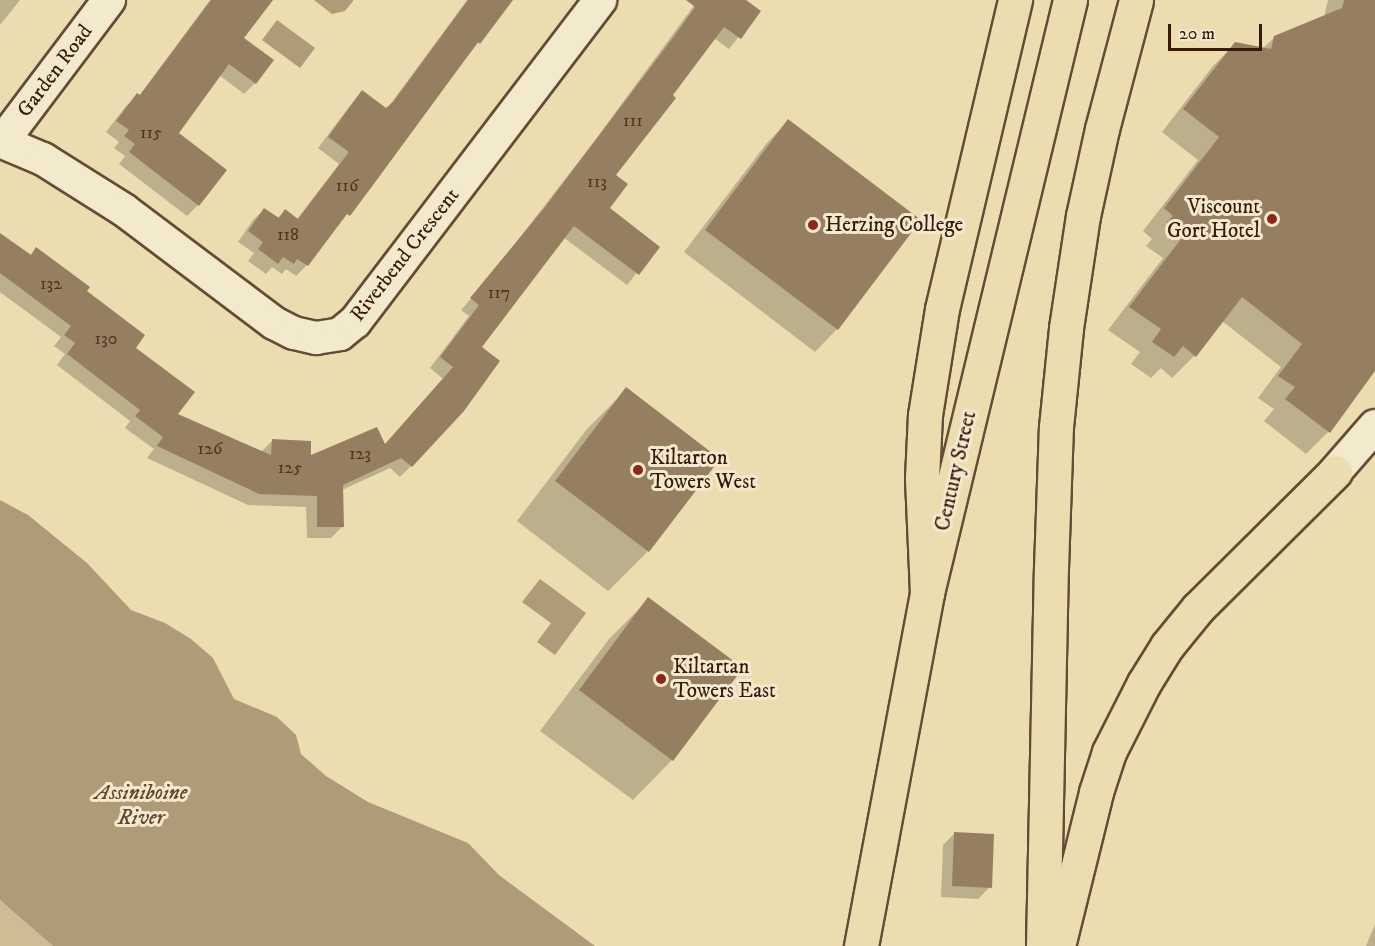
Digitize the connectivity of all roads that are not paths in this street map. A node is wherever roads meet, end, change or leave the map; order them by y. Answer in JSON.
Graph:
{"nodes":[{"id":1,"x":109,"y":0,"type":"edge"},
{"id":2,"x":600,"y":0,"type":"edge"},
{"id":3,"x":1015,"y":0,"type":"edge"},
{"id":4,"x":1070,"y":0,"type":"edge"},
{"id":5,"x":1136,"y":0,"type":"edge"},
{"id":6,"x":1,"y":141,"type":"edge"},
{"id":7,"x":1375,"y":426,"type":"edge"},
{"id":8,"x":1335,"y":472,"type":"joint"},
{"id":9,"x":927,"y":593,"type":"junction"},
{"id":10,"x":861,"y":946,"type":"edge"},
{"id":11,"x":1043,"y":946,"type":"edge"},
{"id":12,"x":1058,"y":946,"type":"edge"}],
"edges":[{"from":1,"to":6,"type":"street","name":"Garden Road"},
{"from":2,"to":6,"type":"street","name":"Riverbend Crescent"},
{"from":3,"to":9,"type":"main road"},
{"from":4,"to":9,"type":"main road","name":"Century Street"},
{"from":5,"to":11,"type":"main road"},
{"from":7,"to":8,"type":"street"},
{"from":8,"to":12,"type":"main road"},
{"from":9,"to":10,"type":"main road","name":"Century Street"}]}
